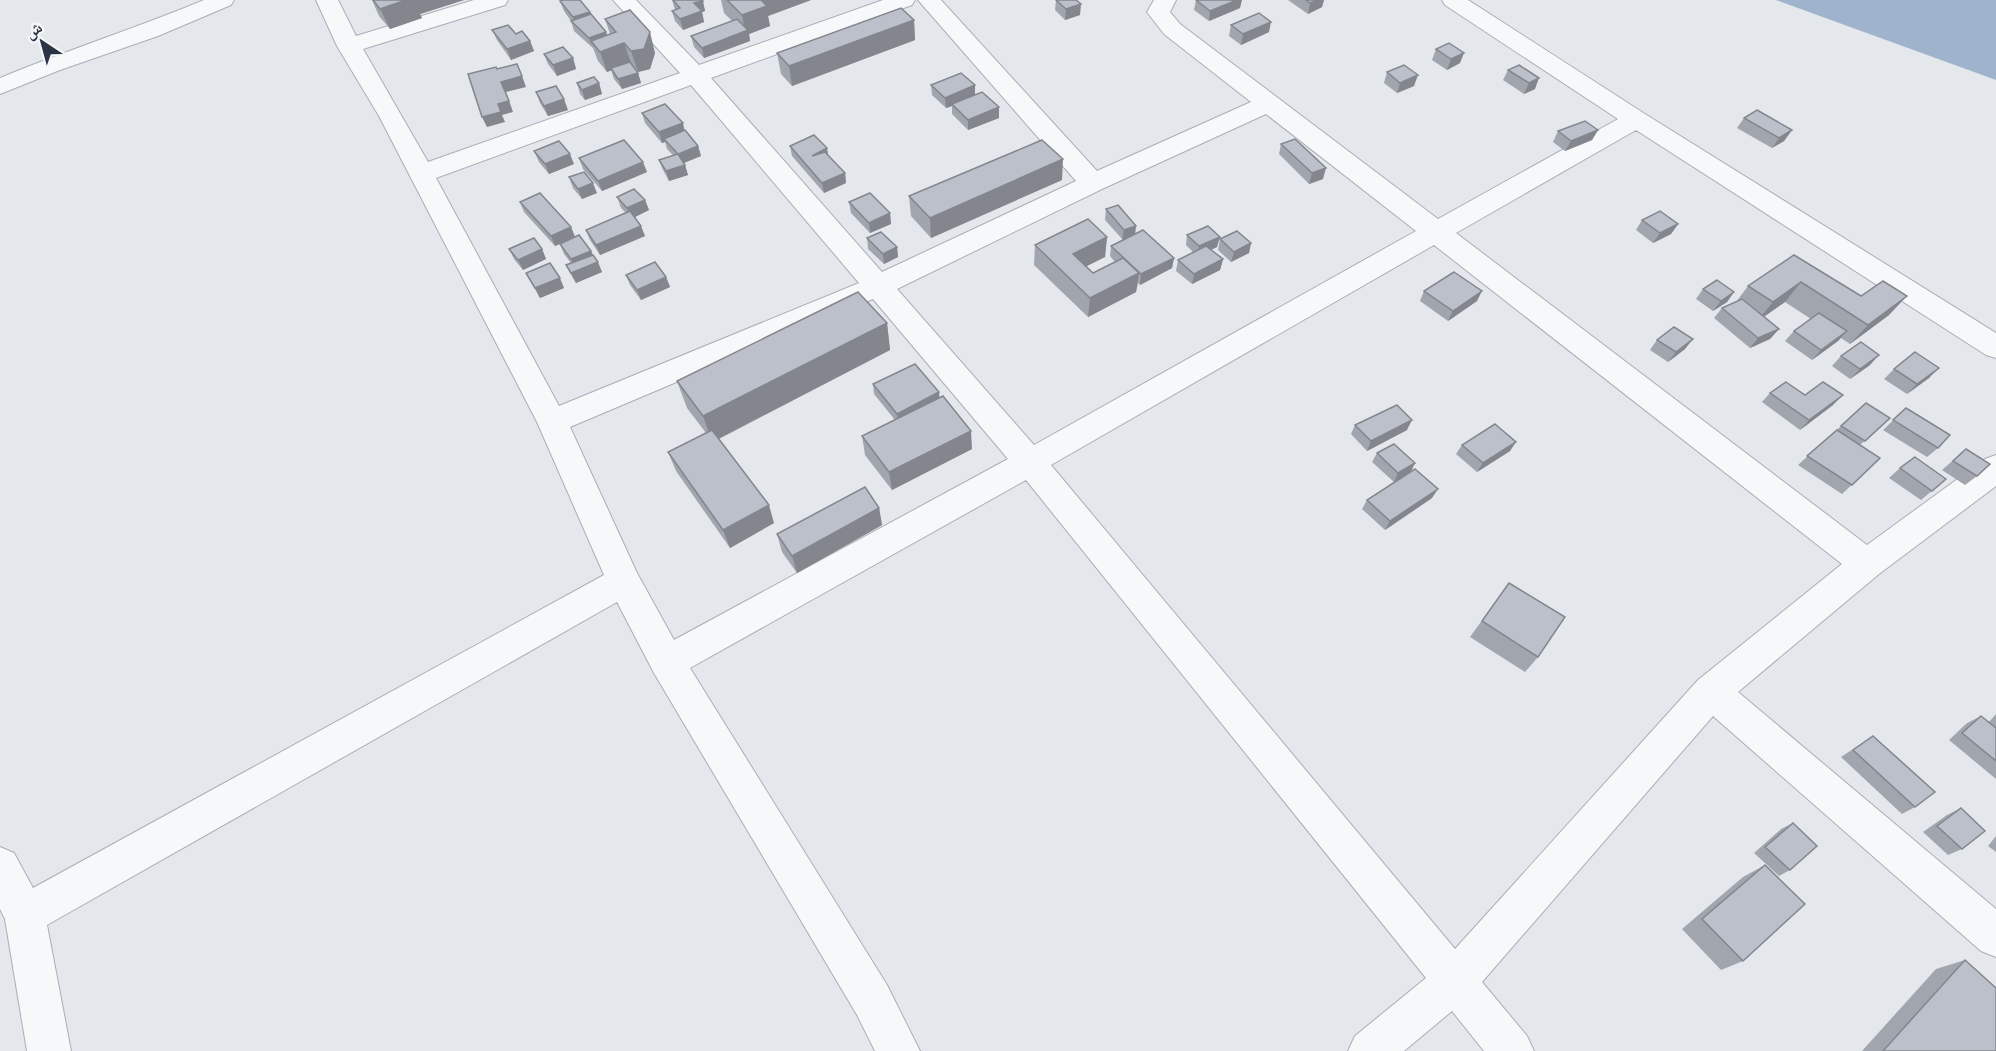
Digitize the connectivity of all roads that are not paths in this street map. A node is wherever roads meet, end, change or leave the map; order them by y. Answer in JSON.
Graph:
{"nodes":[{"id":1,"x":161,"y":0,"type":"edge"},
{"id":2,"x":223,"y":0,"type":"edge"},
{"id":3,"x":327,"y":0,"type":"edge"},
{"id":4,"x":497,"y":0,"type":"edge"},
{"id":5,"x":624,"y":0,"type":"edge"},
{"id":6,"x":904,"y":0,"type":"edge"},
{"id":7,"x":929,"y":0,"type":"edge"},
{"id":8,"x":1165,"y":0,"type":"edge"},
{"id":9,"x":1454,"y":0,"type":"edge"},
{"id":10,"x":150,"y":31,"type":"junction"},
{"id":11,"x":350,"y":46,"type":"junction"},
{"id":12,"x":696,"y":76,"type":"junction"},
{"id":13,"x":0,"y":87,"type":"edge"},
{"id":14,"x":1268,"y":104,"type":"junction"},
{"id":15,"x":1636,"y":119,"type":"junction"},
{"id":16,"x":421,"y":174,"type":"junction"},
{"id":17,"x":1093,"y":183,"type":"junction"},
{"id":18,"x":1436,"y":232,"type":"junction"},
{"id":19,"x":878,"y":286,"type":"junction"},
{"id":20,"x":1996,"y":347,"type":"edge"},
{"id":21,"x":552,"y":422,"type":"junction"},
{"id":22,"x":1030,"y":462,"type":"junction"},
{"id":23,"x":1996,"y":468,"type":"edge"},
{"id":24,"x":1867,"y":564,"type":"junction"},
{"id":25,"x":624,"y":581,"type":"junction"},
{"id":26,"x":667,"y":662,"type":"junction"},
{"id":27,"x":1711,"y":692,"type":"junction"},
{"id":28,"x":0,"y":867,"type":"edge"},
{"id":29,"x":25,"y":915,"type":"junction"},
{"id":30,"x":1996,"y":936,"type":"edge"},
{"id":31,"x":1455,"y":981,"type":"junction"},
{"id":32,"x":49,"y":1051,"type":"edge"},
{"id":33,"x":898,"y":1051,"type":"edge"},
{"id":34,"x":1370,"y":1051,"type":"edge"},
{"id":35,"x":1512,"y":1051,"type":"edge"}],
"edges":[{"from":1,"to":10,"type":"street"},
{"from":2,"to":10,"type":"street"},
{"from":3,"to":11,"type":"street"},
{"from":4,"to":11,"type":"street"},
{"from":5,"to":12,"type":"street"},
{"from":6,"to":12,"type":"street"},
{"from":7,"to":17,"type":"street"},
{"from":8,"to":14,"type":"street"},
{"from":9,"to":15,"type":"street"},
{"from":10,"to":13,"type":"street"},
{"from":11,"to":16,"type":"street"},
{"from":12,"to":16,"type":"street"},
{"from":12,"to":19,"type":"street"},
{"from":14,"to":17,"type":"street"},
{"from":14,"to":18,"type":"street"},
{"from":15,"to":18,"type":"street"},
{"from":15,"to":20,"type":"street"},
{"from":16,"to":21,"type":"street"},
{"from":17,"to":19,"type":"street"},
{"from":18,"to":22,"type":"street"},
{"from":18,"to":24,"type":"street"},
{"from":19,"to":21,"type":"street"},
{"from":19,"to":22,"type":"street"},
{"from":21,"to":25,"type":"street"},
{"from":22,"to":26,"type":"street"},
{"from":22,"to":31,"type":"street"},
{"from":23,"to":24,"type":"street"},
{"from":24,"to":27,"type":"street"},
{"from":25,"to":26,"type":"street"},
{"from":25,"to":29,"type":"street"},
{"from":26,"to":33,"type":"street"},
{"from":27,"to":30,"type":"street"},
{"from":27,"to":31,"type":"street"},
{"from":28,"to":29,"type":"street"},
{"from":29,"to":32,"type":"street"},
{"from":31,"to":34,"type":"street"},
{"from":31,"to":35,"type":"street"}]}
